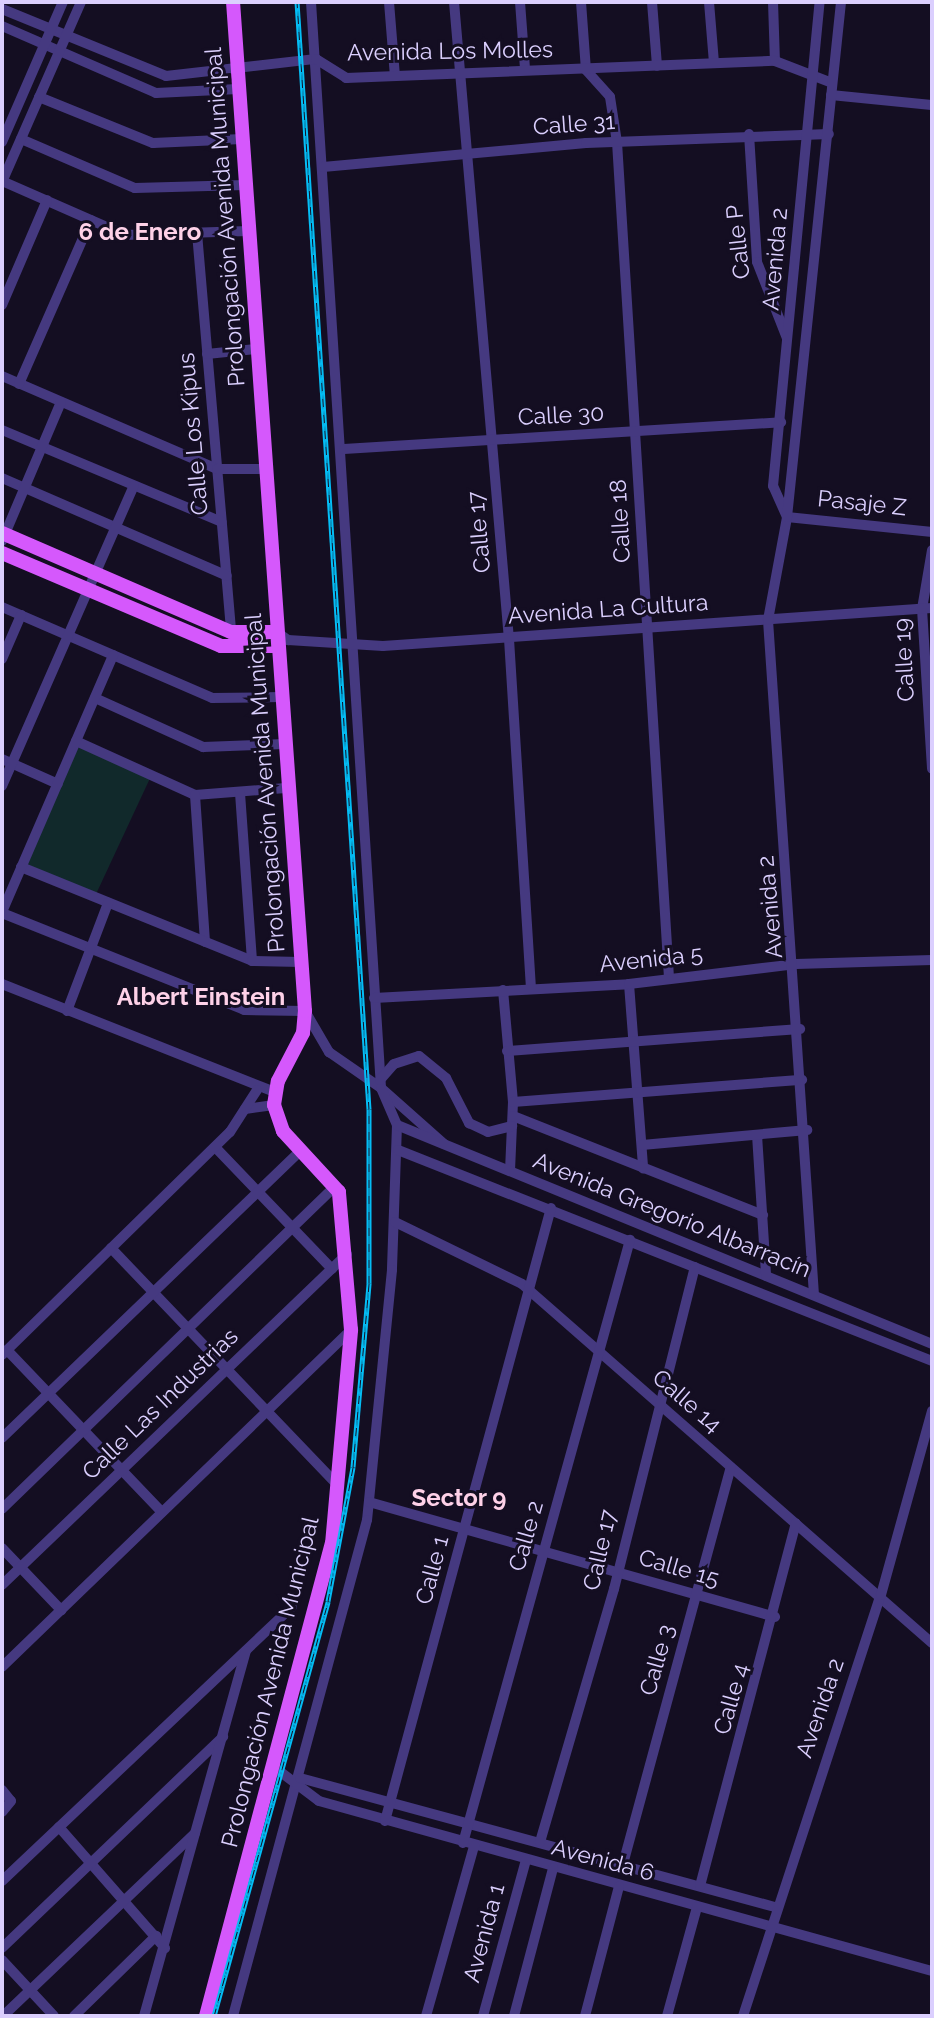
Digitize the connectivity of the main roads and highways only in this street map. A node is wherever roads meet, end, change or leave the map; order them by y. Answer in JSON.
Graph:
{"nodes":[{"id":1,"x":233,"y":2,"type":"edge"},
{"id":2,"x":3,"y":536,"type":"edge"},
{"id":3,"x":2,"y":553,"type":"edge"},
{"id":4,"x":281,"y":640,"type":"junction"},
{"id":5,"x":206,"y":2016,"type":"edge"}],
"edges":[{"from":1,"to":4,"type":"main road","name":"Prolongación Avenida Municipal"},
{"from":2,"to":4,"type":"main road","name":"Avenida La Cultura"},
{"from":3,"to":4,"type":"main road","name":"Avenida La Cultura"},
{"from":4,"to":5,"type":"main road","name":"Prolongación Avenida Municipal"}]}
